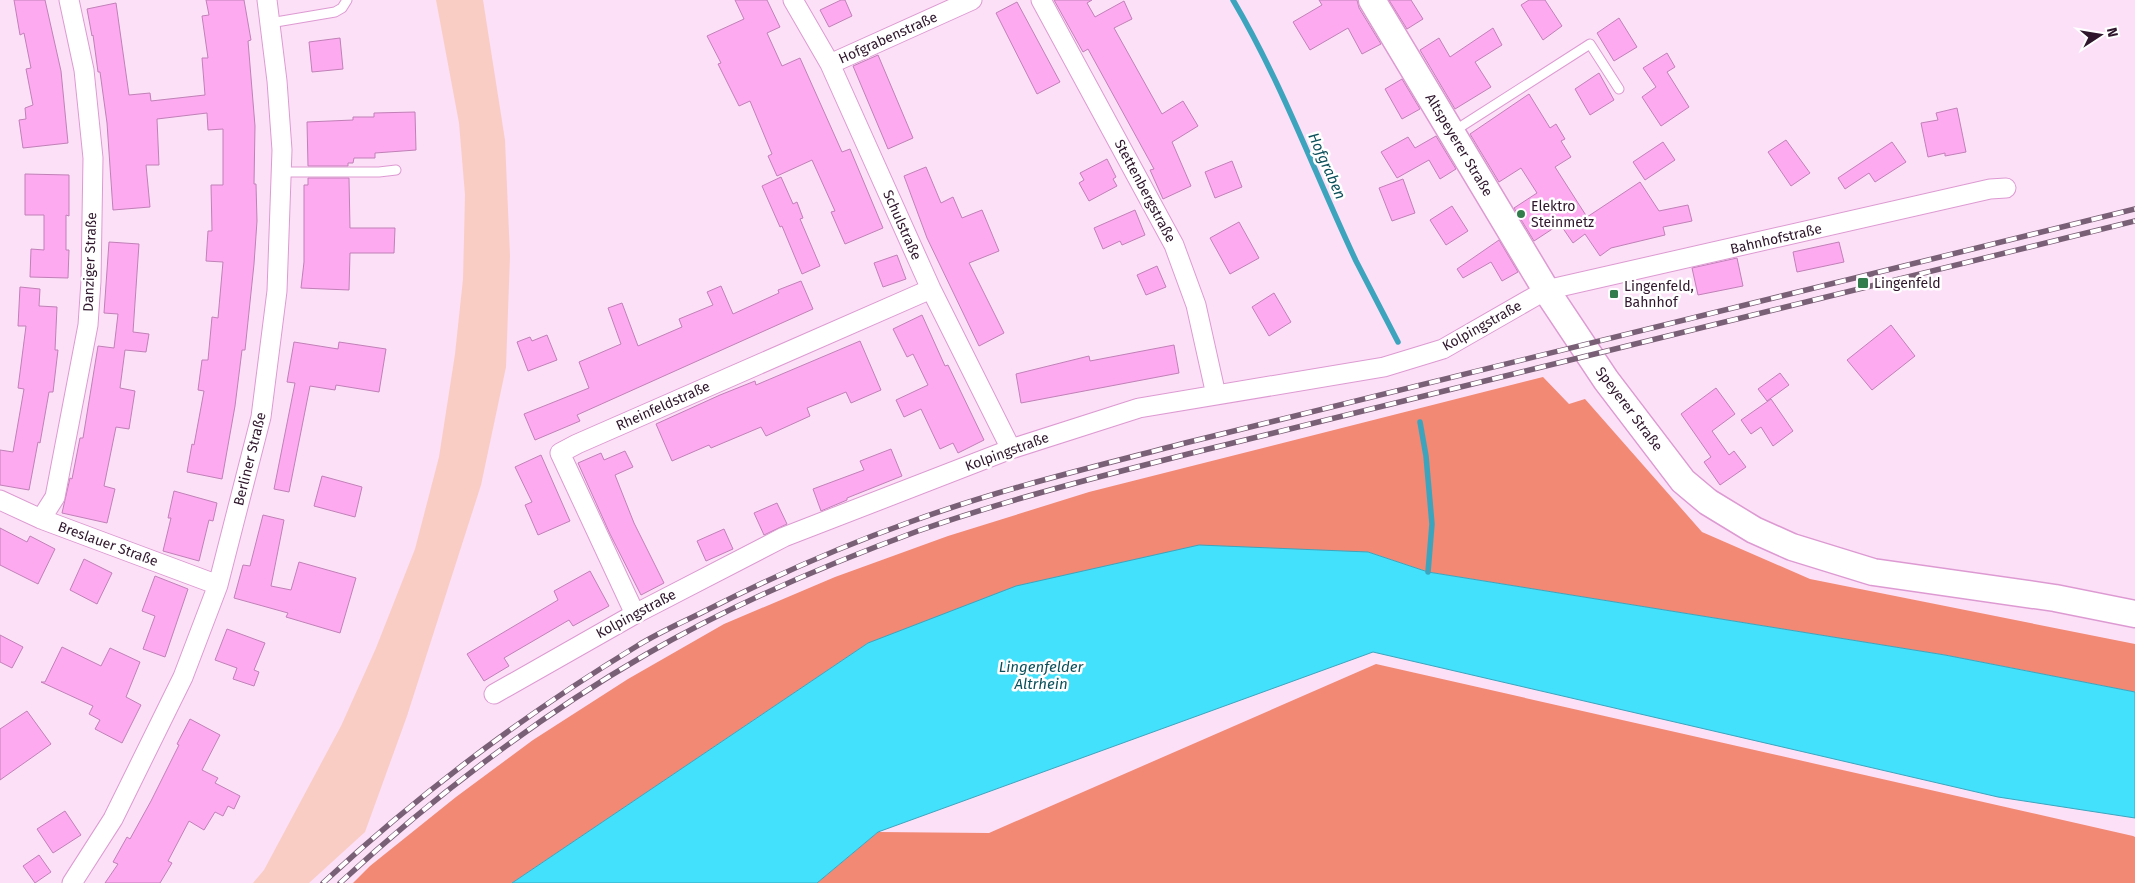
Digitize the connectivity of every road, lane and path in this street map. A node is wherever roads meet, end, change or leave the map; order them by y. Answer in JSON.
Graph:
{"nodes":[{"id":1,"x":69,"y":0,"type":"edge"},
{"id":2,"x":266,"y":0,"type":"edge"},
{"id":3,"x":347,"y":0,"type":"edge"},
{"id":4,"x":793,"y":0,"type":"edge"},
{"id":5,"x":972,"y":0,"type":"edge"},
{"id":6,"x":1041,"y":0,"type":"edge"},
{"id":7,"x":1372,"y":0,"type":"edge"},
{"id":8,"x":270,"y":23,"type":"junction"},
{"id":9,"x":830,"y":64,"type":"junction"},
{"id":10,"x":1619,"y":89,"type":"dead end"},
{"id":11,"x":1452,"y":133,"type":"junction"},
{"id":12,"x":396,"y":170,"type":"dead end"},
{"id":13,"x":281,"y":172,"type":"junction"},
{"id":14,"x":2006,"y":188,"type":"dead end"},
{"id":15,"x":931,"y":289,"type":"junction"},
{"id":16,"x":1546,"y":290,"type":"junction"},
{"id":17,"x":1216,"y":395,"type":"junction"},
{"id":18,"x":1011,"y":449,"type":"junction"},
{"id":19,"x":0,"y":500,"type":"edge"},
{"id":20,"x":41,"y":519,"type":"junction"},
{"id":21,"x":218,"y":585,"type":"junction"},
{"id":22,"x":635,"y":614,"type":"junction"},
{"id":23,"x":2135,"y":614,"type":"edge"},
{"id":24,"x":494,"y":694,"type":"dead end"},
{"id":25,"x":72,"y":883,"type":"edge"}],
"edges":[{"from":1,"to":20,"type":"street","name":"Danziger Straße"},
{"from":2,"to":8,"type":"street","name":"Berliner Straße"},
{"from":3,"to":8,"type":"lane"},
{"from":4,"to":9,"type":"street","name":"Schulstraße"},
{"from":5,"to":9,"type":"street","name":"Hofgrabenstraße"},
{"from":6,"to":17,"type":"street","name":"Stettenbergstraße"},
{"from":7,"to":11,"type":"main road","name":"Altspeyerer Straße"},
{"from":8,"to":13,"type":"street","name":"Berliner Straße"},
{"from":9,"to":15,"type":"street","name":"Schulstraße"},
{"from":10,"to":11,"type":"lane"},
{"from":11,"to":16,"type":"main road","name":"Altspeyerer Straße"},
{"from":12,"to":13,"type":"lane"},
{"from":13,"to":21,"type":"street","name":"Berliner Straße"},
{"from":14,"to":16,"type":"street","name":"Bahnhofstraße"},
{"from":15,"to":18,"type":"street","name":"Schulstraße"},
{"from":15,"to":22,"type":"street","name":"Rheinfeldstraße"},
{"from":16,"to":17,"type":"street","name":"Kolpingstraße"},
{"from":16,"to":23,"type":"main road","name":"Speyerer Straße"},
{"from":17,"to":18,"type":"street","name":"Kolpingstraße"},
{"from":18,"to":22,"type":"street","name":"Kolpingstraße"},
{"from":19,"to":20,"type":"street","name":"Breslauer Straße"},
{"from":20,"to":21,"type":"street","name":"Breslauer Straße"},
{"from":21,"to":25,"type":"street","name":"Berliner Straße"},
{"from":22,"to":24,"type":"street","name":"Kolpingstraße"}]}
